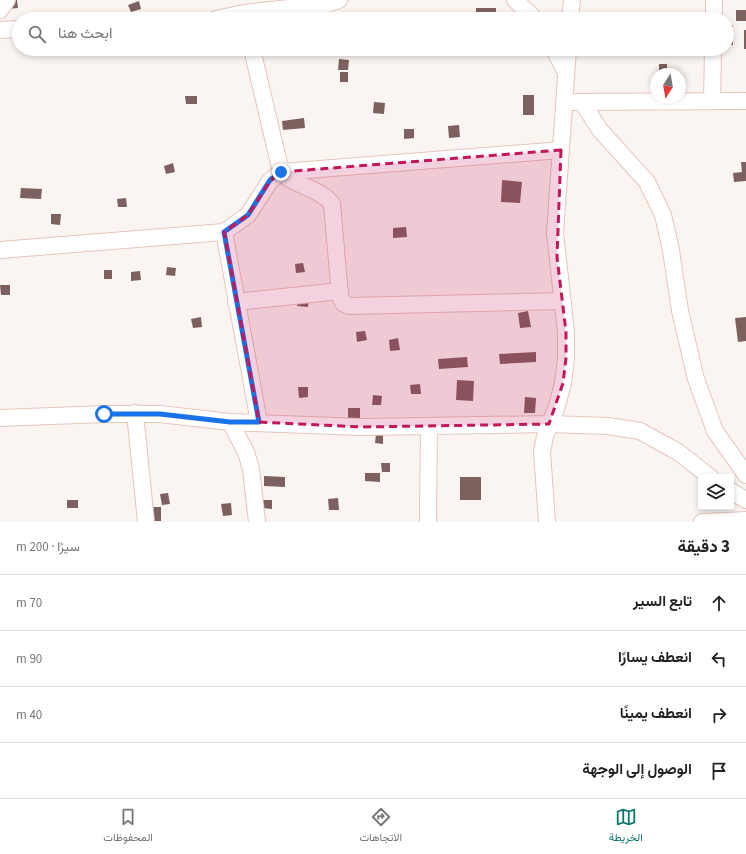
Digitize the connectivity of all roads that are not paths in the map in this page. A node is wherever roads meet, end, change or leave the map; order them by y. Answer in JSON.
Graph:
{"nodes":[{"id":1,"x":7,"y":0,"type":"edge"},
{"id":2,"x":339,"y":0,"type":"edge"},
{"id":3,"x":515,"y":0,"type":"edge"},
{"id":4,"x":572,"y":0,"type":"edge"},
{"id":5,"x":714,"y":0,"type":"edge"},
{"id":6,"x":0,"y":10,"type":"edge"},
{"id":7,"x":244,"y":11,"type":"edge"},
{"id":8,"x":528,"y":12,"type":"edge"},
{"id":9,"x":571,"y":12,"type":"edge"},
{"id":10,"x":714,"y":12,"type":"edge"},
{"id":11,"x":12,"y":29,"type":"edge"},
{"id":12,"x":0,"y":30,"type":"edge"},
{"id":13,"x":254,"y":56,"type":"edge"},
{"id":14,"x":558,"y":56,"type":"edge"},
{"id":15,"x":567,"y":56,"type":"edge"},
{"id":16,"x":713,"y":56,"type":"edge"},
{"id":17,"x":566,"y":73,"type":"junction"},
{"id":18,"x":712,"y":101,"type":"junction"},
{"id":19,"x":746,"y":101,"type":"edge"},
{"id":20,"x":564,"y":102,"type":"junction"},
{"id":21,"x":582,"y":102,"type":"junction"},
{"id":22,"x":561,"y":150,"type":"junction"},
{"id":23,"x":281,"y":172,"type":"junction"},
{"id":24,"x":224,"y":232,"type":"junction"},
{"id":25,"x":0,"y":250,"type":"edge"},
{"id":26,"x":340,"y":291,"type":"junction"},
{"id":27,"x":563,"y":301,"type":"junction"},
{"id":28,"x":236,"y":302,"type":"junction"},
{"id":29,"x":135,"y":413,"type":"junction"},
{"id":30,"x":0,"y":418,"type":"edge"},
{"id":31,"x":230,"y":422,"type":"junction"},
{"id":32,"x":259,"y":422,"type":"junction"},
{"id":33,"x":549,"y":424,"type":"junction"},
{"id":34,"x":429,"y":426,"type":"junction"},
{"id":35,"x":706,"y":474,"type":"edge"},
{"id":36,"x":746,"y":475,"type":"edge"},
{"id":37,"x":734,"y":493,"type":"edge"},
{"id":38,"x":746,"y":500,"type":"edge"},
{"id":39,"x":746,"y":520,"type":"edge"},
{"id":40,"x":146,"y":522,"type":"edge"},
{"id":41,"x":257,"y":522,"type":"edge"},
{"id":42,"x":428,"y":522,"type":"edge"},
{"id":43,"x":547,"y":522,"type":"edge"},
{"id":44,"x":702,"y":522,"type":"edge"}],
"edges":[{"from":1,"to":6,"type":"street"},
{"from":2,"to":7,"type":"street"},
{"from":3,"to":8,"type":"street"},
{"from":4,"to":9,"type":"street"},
{"from":5,"to":10,"type":"street"},
{"from":11,"to":12,"type":"street"},
{"from":13,"to":23,"type":"street"},
{"from":14,"to":17,"type":"street"},
{"from":15,"to":17,"type":"street"},
{"from":16,"to":18,"type":"street"},
{"from":17,"to":20,"type":"street"},
{"from":18,"to":19,"type":"street"},
{"from":18,"to":21,"type":"street"},
{"from":20,"to":21,"type":"street"},
{"from":20,"to":22,"type":"street"},
{"from":21,"to":36,"type":"street"},
{"from":22,"to":23,"type":"street"},
{"from":22,"to":27,"type":"street"},
{"from":23,"to":24,"type":"street"},
{"from":23,"to":26,"type":"street"},
{"from":24,"to":25,"type":"street"},
{"from":24,"to":28,"type":"street"},
{"from":26,"to":27,"type":"street"},
{"from":26,"to":28,"type":"street"},
{"from":27,"to":33,"type":"street"},
{"from":28,"to":32,"type":"street"},
{"from":29,"to":30,"type":"street"},
{"from":29,"to":31,"type":"street"},
{"from":29,"to":40,"type":"street"},
{"from":31,"to":32,"type":"street"},
{"from":31,"to":41,"type":"street"},
{"from":32,"to":34,"type":"street"},
{"from":33,"to":34,"type":"street"},
{"from":33,"to":35,"type":"street"},
{"from":33,"to":43,"type":"street"},
{"from":34,"to":42,"type":"street"},
{"from":37,"to":38,"type":"street"},
{"from":39,"to":44,"type":"street"}]}
